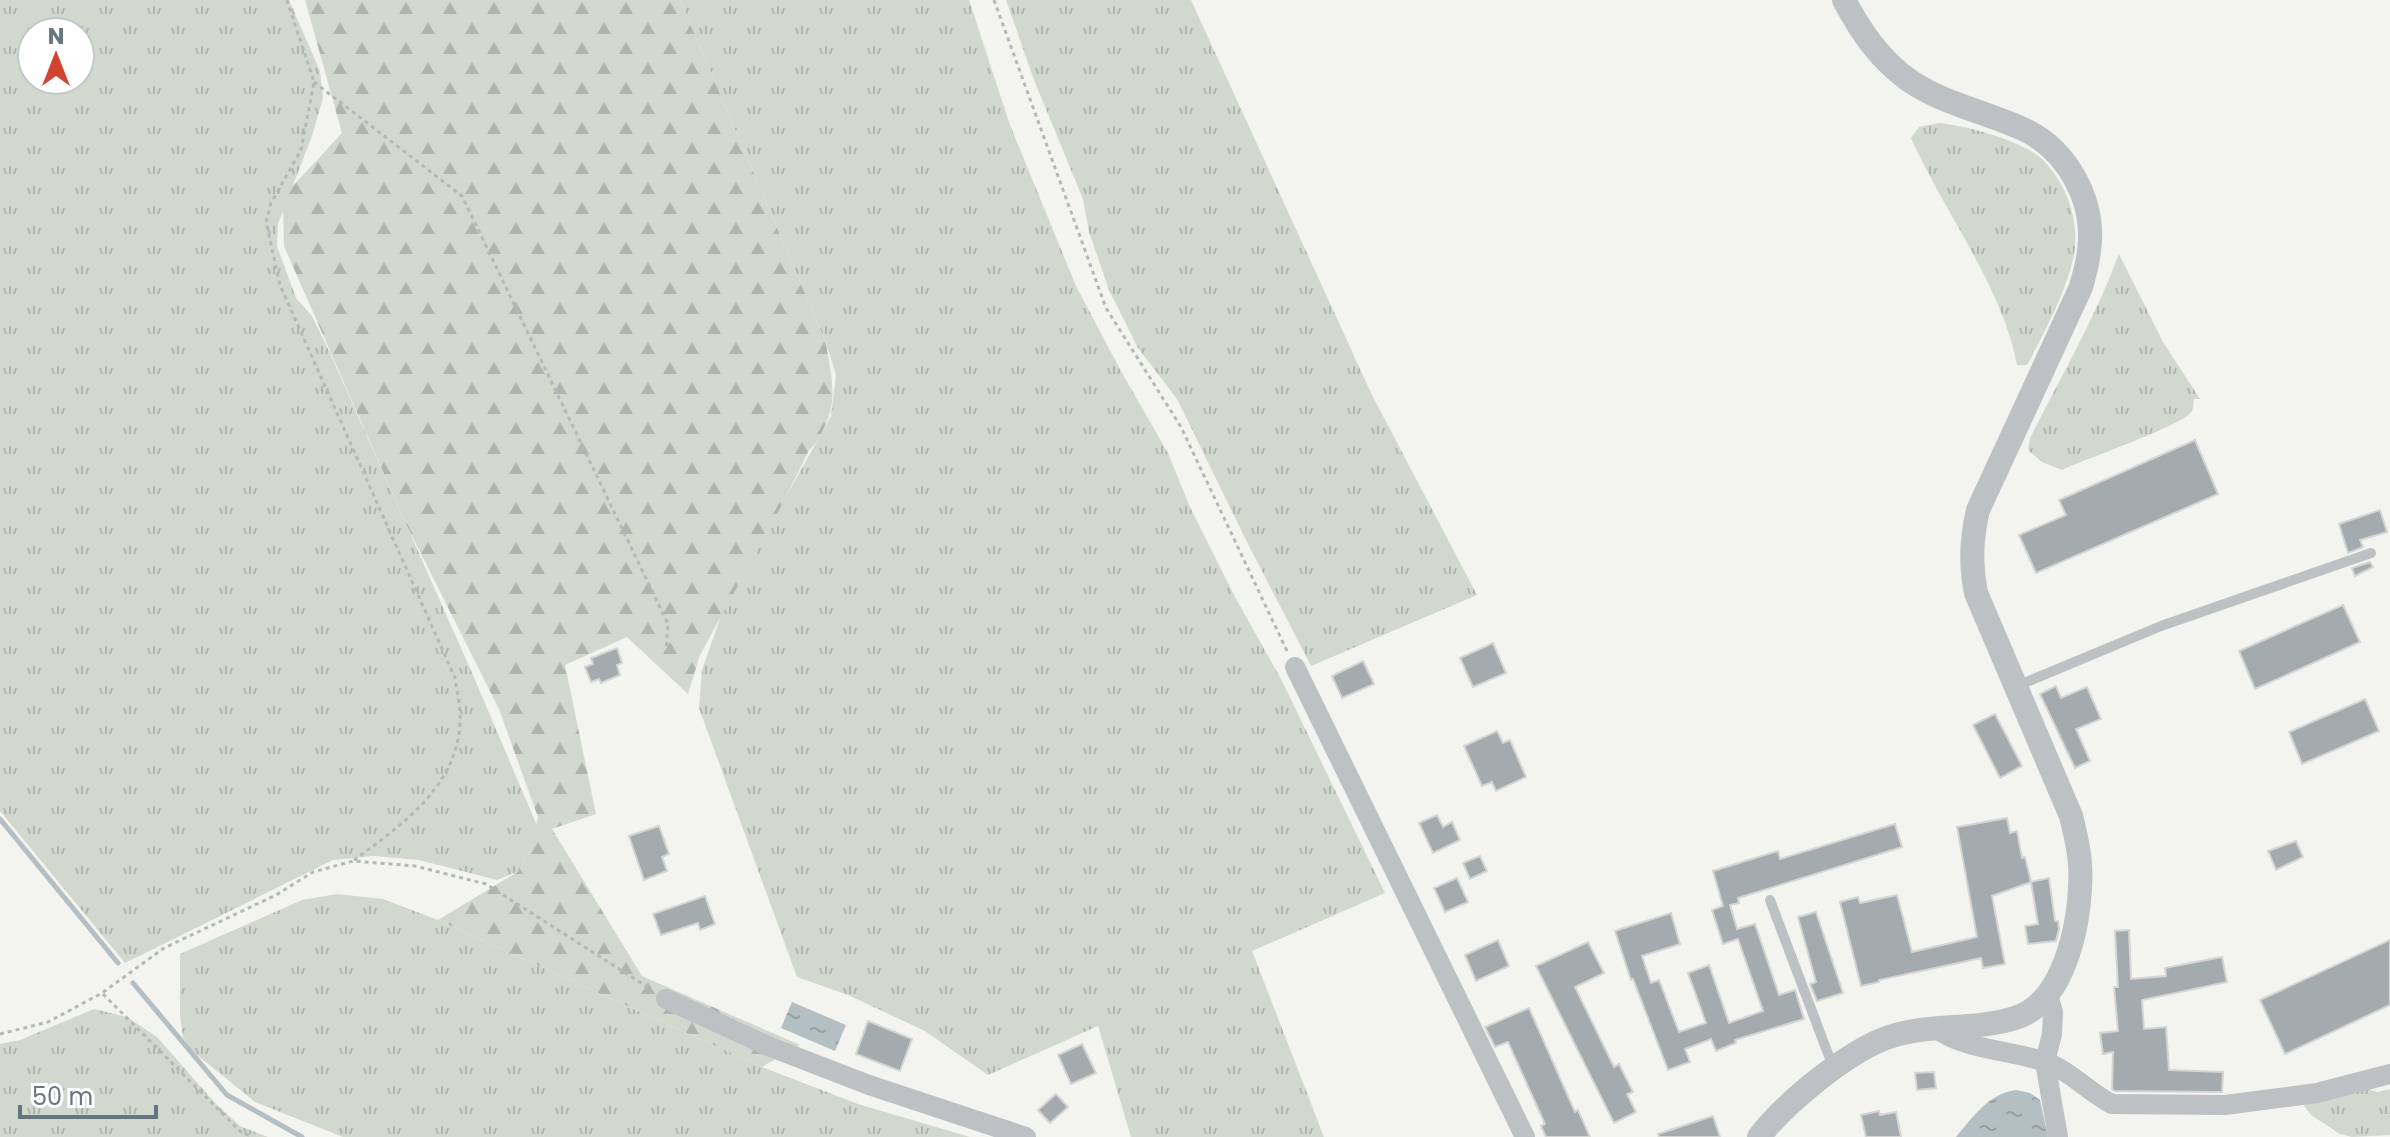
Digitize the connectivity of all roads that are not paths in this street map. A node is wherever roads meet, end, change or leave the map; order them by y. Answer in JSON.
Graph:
{"nodes":[{"id":1,"x":1844,"y":0,"type":"edge"},
{"id":2,"x":2371,"y":553,"type":"dead end"},
{"id":3,"x":1295,"y":667,"type":"road end"},
{"id":4,"x":2016,"y":687,"type":"junction"},
{"id":5,"x":1770,"y":900,"type":"dead end"},
{"id":6,"x":2048,"y":995,"type":"junction"},
{"id":7,"x":666,"y":999,"type":"road end"},
{"id":8,"x":1934,"y":1027,"type":"junction"},
{"id":9,"x":2045,"y":1062,"type":"junction"},
{"id":10,"x":1834,"y":1069,"type":"junction"},
{"id":11,"x":2390,"y":1074,"type":"edge"},
{"id":12,"x":1026,"y":1137,"type":"edge"},
{"id":13,"x":1525,"y":1137,"type":"edge"},
{"id":14,"x":1759,"y":1137,"type":"edge"},
{"id":15,"x":2058,"y":1137,"type":"edge"}],
"edges":[{"from":1,"to":4,"type":"street"},
{"from":2,"to":4,"type":"lane"},
{"from":3,"to":13,"type":"street"},
{"from":4,"to":6,"type":"street"},
{"from":5,"to":10,"type":"lane"},
{"from":6,"to":8,"type":"street"},
{"from":6,"to":9,"type":"street"},
{"from":7,"to":12,"type":"street"},
{"from":8,"to":9,"type":"street"},
{"from":8,"to":10,"type":"street"},
{"from":9,"to":11,"type":"street"},
{"from":9,"to":15,"type":"street"},
{"from":10,"to":14,"type":"street"}]}
